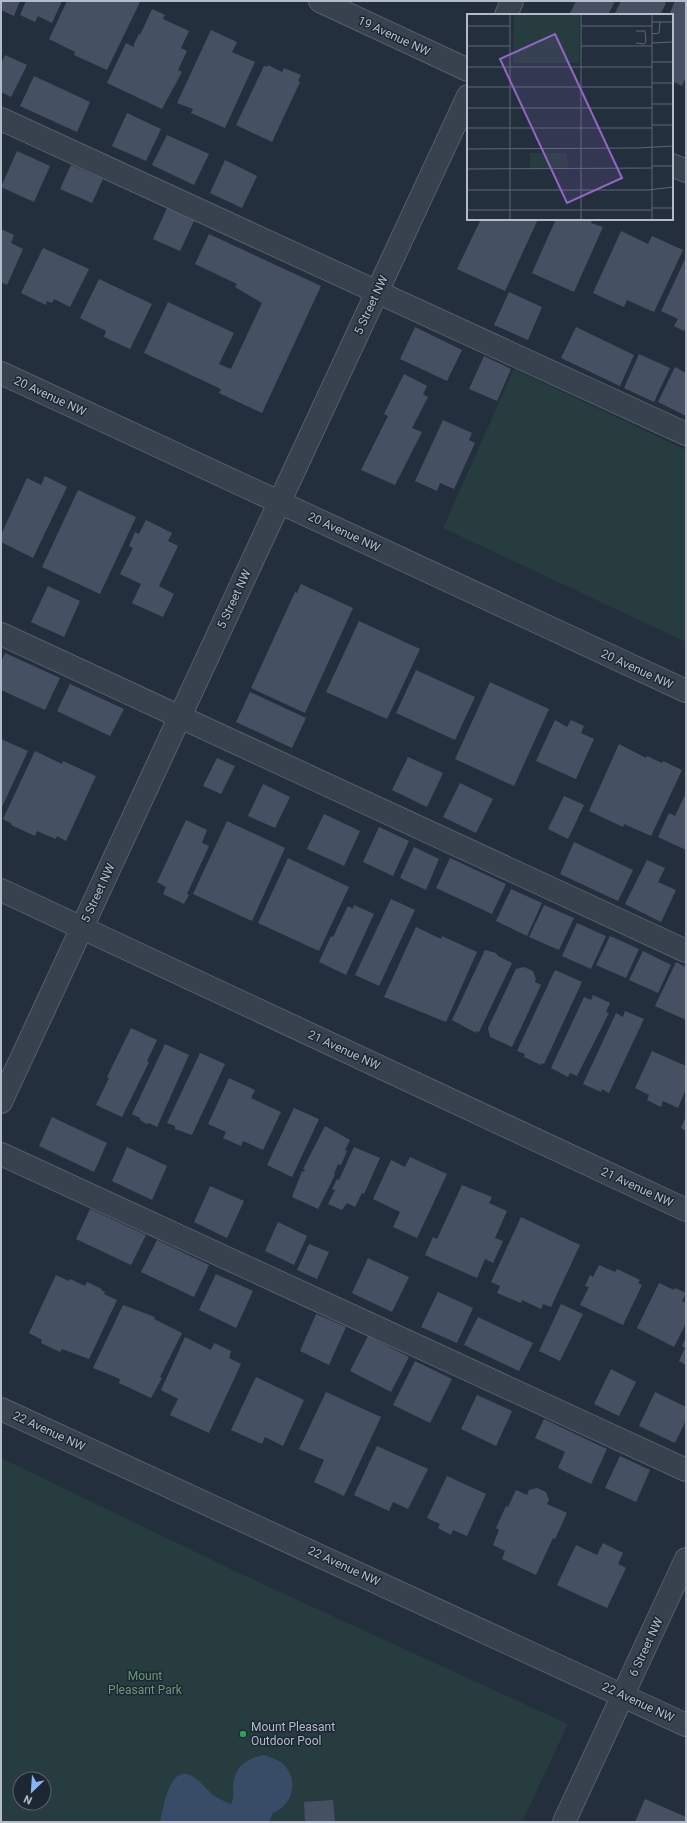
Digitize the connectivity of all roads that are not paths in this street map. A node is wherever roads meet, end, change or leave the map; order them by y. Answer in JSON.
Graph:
{"nodes":[{"id":1,"x":320,"y":1,"type":"edge"},
{"id":2,"x":512,"y":1,"type":"edge"},
{"id":3,"x":506,"y":14,"type":"edge"},
{"id":4,"x":467,"y":70,"type":"edge"},
{"id":5,"x":467,"y":98,"type":"edge"},
{"id":6,"x":1,"y":119,"type":"edge"},
{"id":7,"x":673,"y":165,"type":"edge"},
{"id":8,"x":686,"y":171,"type":"edge"},
{"id":9,"x":377,"y":292,"type":"junction"},
{"id":10,"x":1,"y":373,"type":"edge"},
{"id":11,"x":686,"y":434,"type":"edge"},
{"id":12,"x":279,"y":502,"type":"junction"},
{"id":13,"x":1,"y":634,"type":"edge"},
{"id":14,"x":686,"y":691,"type":"edge"},
{"id":15,"x":179,"y":717,"type":"junction"},
{"id":16,"x":1,"y":890,"type":"edge"},
{"id":17,"x":82,"y":928,"type":"junction"},
{"id":18,"x":686,"y":951,"type":"edge"},
{"id":19,"x":1,"y":1102,"type":"edge"},
{"id":20,"x":1,"y":1154,"type":"edge"},
{"id":21,"x":686,"y":1210,"type":"edge"},
{"id":22,"x":1,"y":1409,"type":"edge"},
{"id":23,"x":686,"y":1470,"type":"edge"},
{"id":24,"x":686,"y":1559,"type":"edge"},
{"id":25,"x":624,"y":1696,"type":"junction"},
{"id":26,"x":686,"y":1725,"type":"edge"},
{"id":27,"x":564,"y":1822,"type":"edge"}],
"edges":[{"from":1,"to":4,"type":"street","name":"19 Avenue NW"},
{"from":2,"to":3,"type":"street"},
{"from":5,"to":9,"type":"street","name":"5 Street NW"},
{"from":6,"to":9,"type":"street"},
{"from":7,"to":8,"type":"street"},
{"from":9,"to":11,"type":"street"},
{"from":9,"to":12,"type":"street","name":"5 Street NW"},
{"from":10,"to":12,"type":"street","name":"20 Avenue NW"},
{"from":12,"to":14,"type":"street","name":"20 Avenue NW"},
{"from":12,"to":15,"type":"street","name":"5 Street NW"},
{"from":13,"to":15,"type":"street"},
{"from":15,"to":17,"type":"street","name":"5 Street NW"},
{"from":15,"to":18,"type":"street"},
{"from":16,"to":17,"type":"street","name":"21 Avenue NW"},
{"from":17,"to":19,"type":"street","name":"5 Street NW"},
{"from":17,"to":21,"type":"street","name":"21 Avenue NW"},
{"from":20,"to":23,"type":"street"},
{"from":22,"to":25,"type":"street","name":"22 Avenue NW"},
{"from":24,"to":25,"type":"street","name":"6 Street NW"},
{"from":25,"to":26,"type":"street","name":"22 Avenue NW"},
{"from":25,"to":27,"type":"street","name":"6 Street NW"}]}
